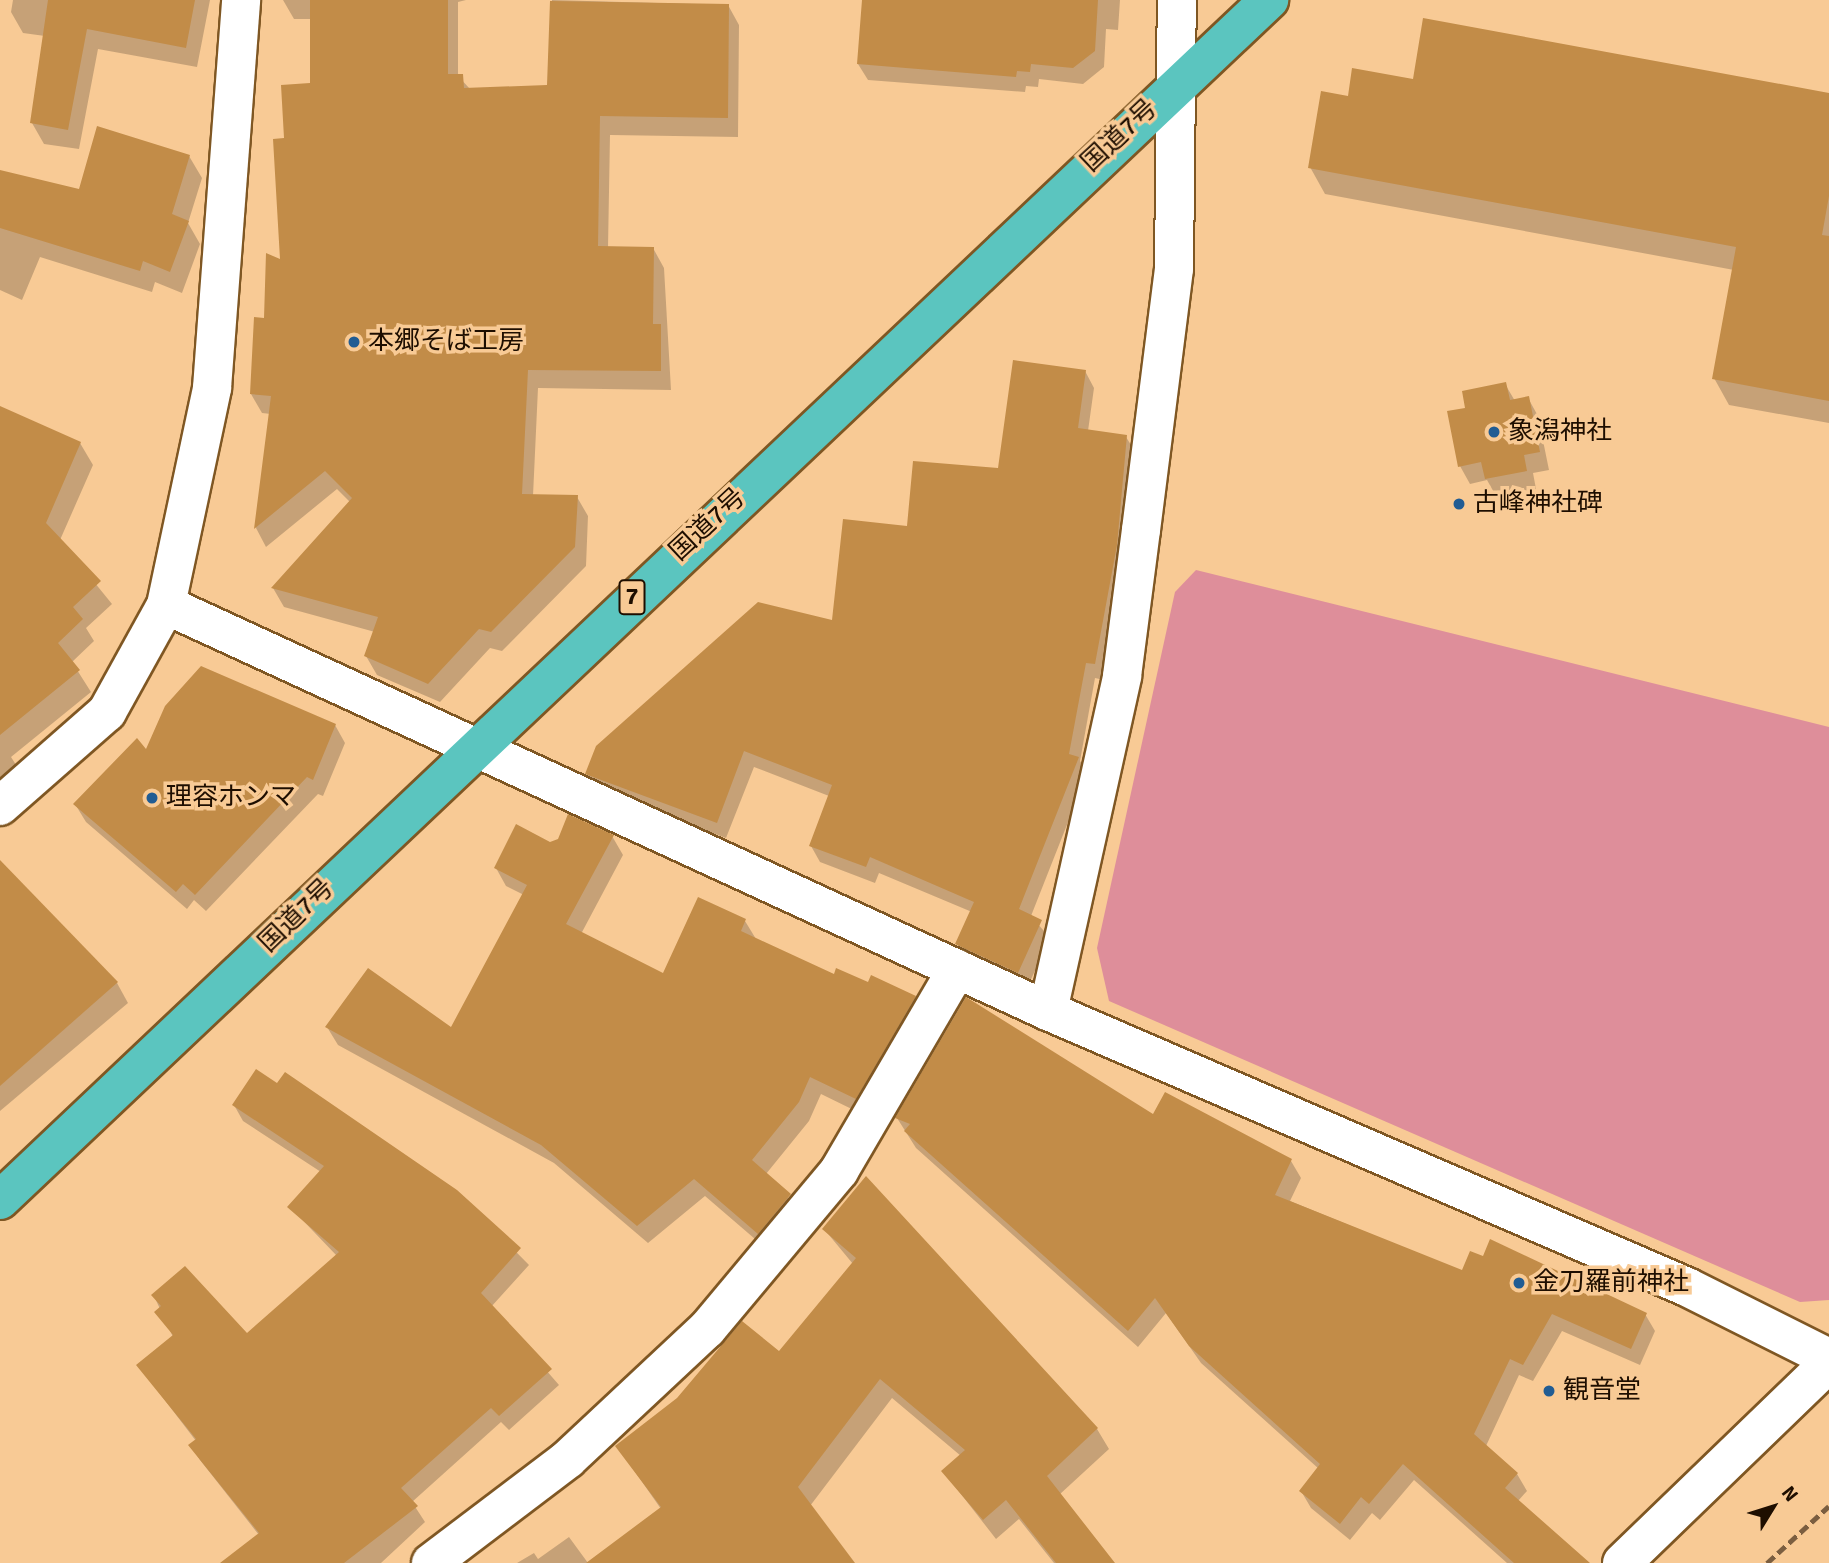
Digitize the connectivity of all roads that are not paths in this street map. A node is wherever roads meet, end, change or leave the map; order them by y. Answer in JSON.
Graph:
{"nodes":[{"id":1,"x":241,"y":0,"type":"edge"},
{"id":2,"x":1177,"y":0,"type":"edge"},
{"id":3,"x":1269,"y":0,"type":"edge"},
{"id":4,"x":1180,"y":80,"type":"junction"},
{"id":5,"x":166,"y":605,"type":"junction"},
{"id":6,"x":475,"y":745,"type":"junction"},
{"id":7,"x":0,"y":806,"type":"edge"},
{"id":8,"x":957,"y":969,"type":"junction"},
{"id":9,"x":1048,"y":1011,"type":"junction"},
{"id":10,"x":0,"y":1200,"type":"edge"},
{"id":11,"x":1829,"y":1361,"type":"edge"},
{"id":12,"x":431,"y":1563,"type":"edge"},
{"id":13,"x":1622,"y":1563,"type":"edge"}],
"edges":[{"from":1,"to":5,"type":"street"},
{"from":2,"to":4,"type":"street"},
{"from":3,"to":4,"type":"highway","name":"国道7号","number":"7"},
{"from":4,"to":6,"type":"highway","name":"国道7号","number":"7"},
{"from":4,"to":9,"type":"street"},
{"from":5,"to":6,"type":"street"},
{"from":5,"to":7,"type":"street"},
{"from":6,"to":8,"type":"street"},
{"from":6,"to":10,"type":"highway","name":"国道7号","number":"7"},
{"from":8,"to":9,"type":"street"},
{"from":8,"to":12,"type":"street"},
{"from":9,"to":11,"type":"street"},
{"from":11,"to":13,"type":"street"}]}
